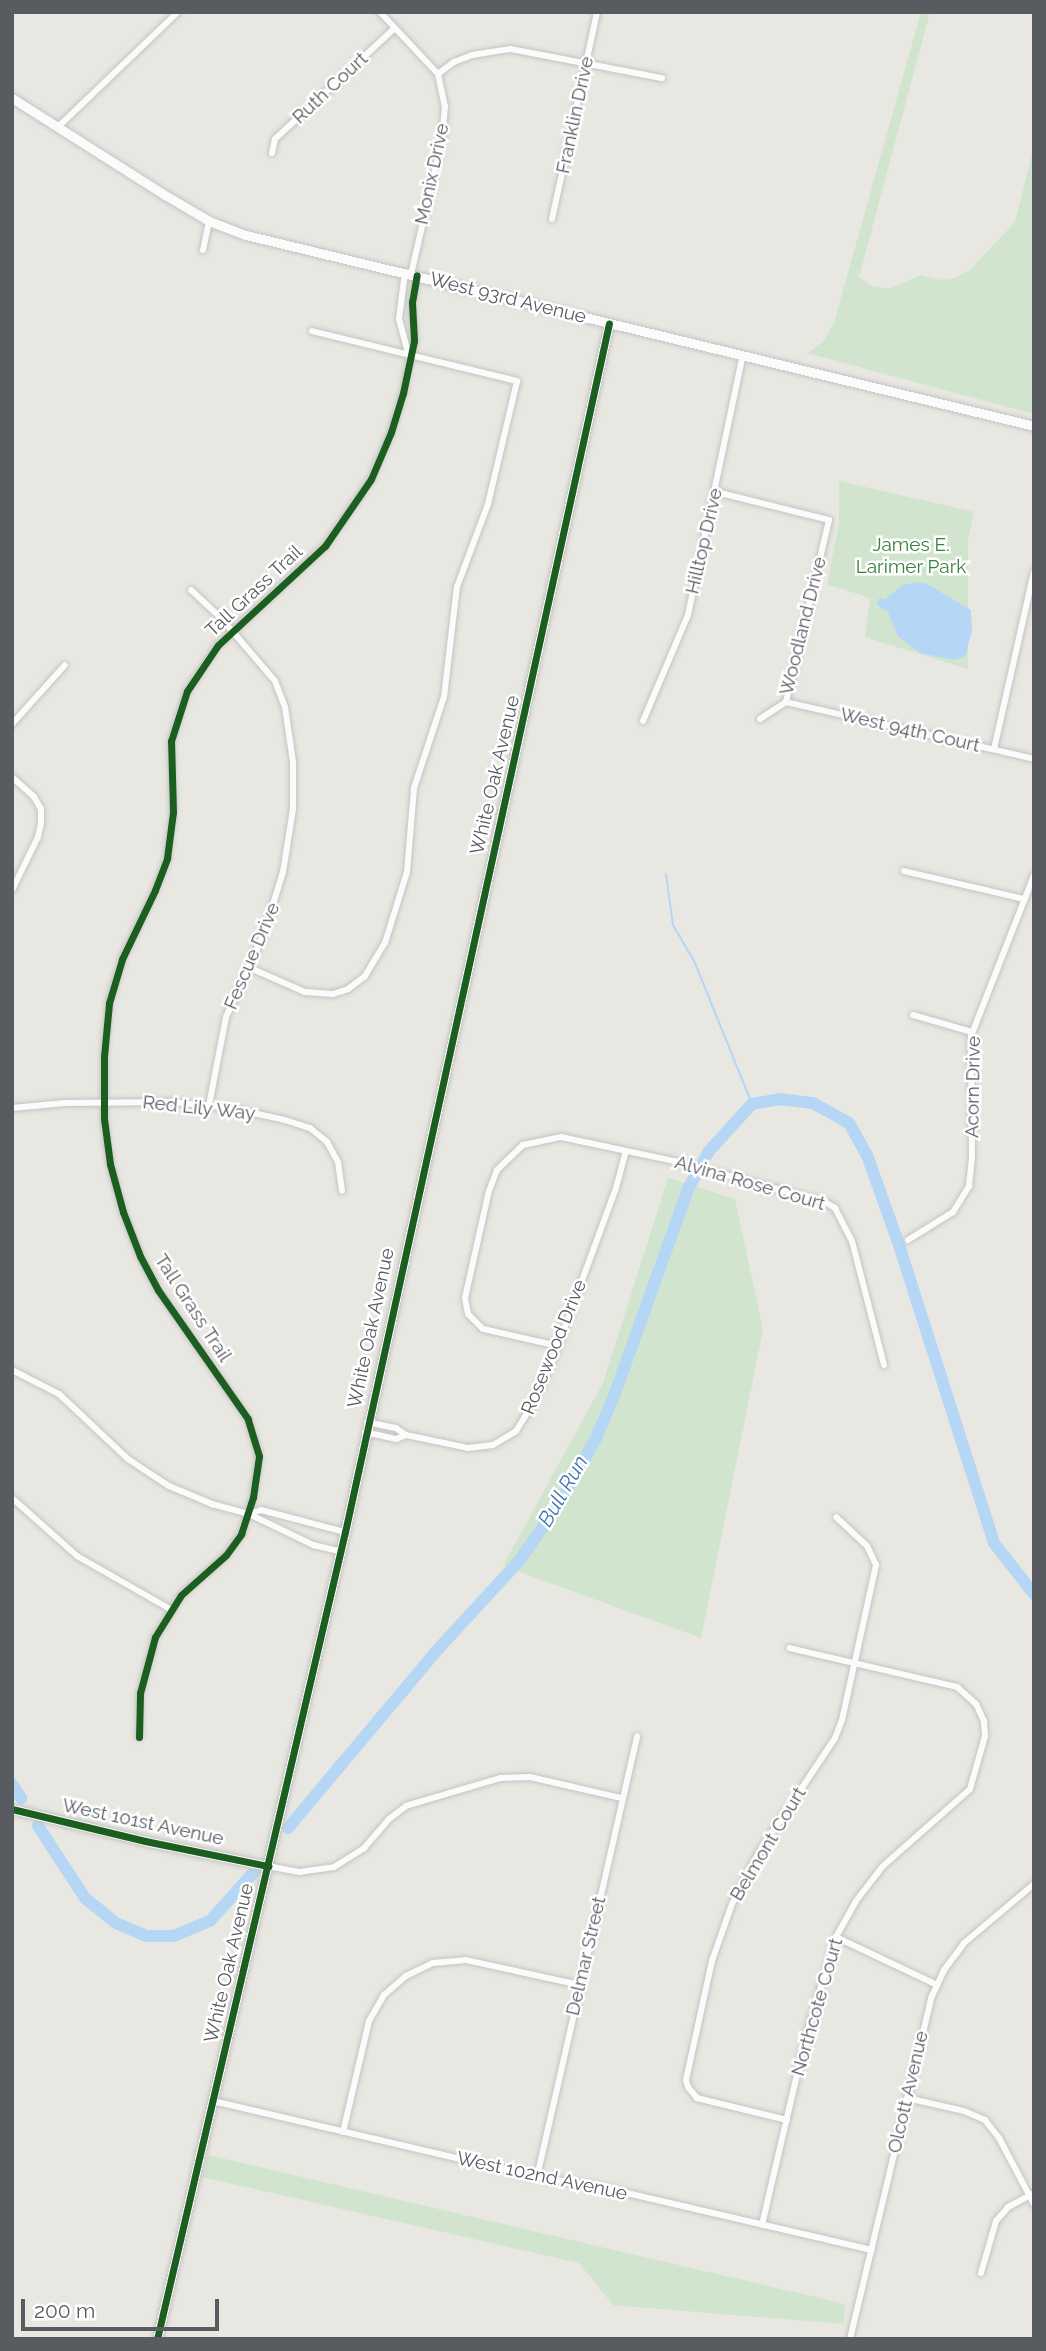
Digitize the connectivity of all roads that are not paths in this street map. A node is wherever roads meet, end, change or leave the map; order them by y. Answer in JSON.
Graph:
{"nodes":[{"id":1,"x":178,"y":12,"type":"edge"},
{"id":2,"x":380,"y":12,"type":"edge"},
{"id":3,"x":597,"y":12,"type":"edge"},
{"id":4,"x":395,"y":28,"type":"junction"},
{"id":5,"x":587,"y":62,"type":"junction"},
{"id":6,"x":438,"y":74,"type":"junction"},
{"id":7,"x":662,"y":78,"type":"dead end"},
{"id":8,"x":12,"y":98,"type":"edge"},
{"id":9,"x":58,"y":127,"type":"junction"},
{"id":10,"x":272,"y":153,"type":"dead end"},
{"id":11,"x":552,"y":219,"type":"dead end"},
{"id":12,"x":209,"y":220,"type":"junction"},
{"id":13,"x":203,"y":250,"type":"dead end"},
{"id":14,"x":411,"y":274,"type":"junction"},
{"id":15,"x":609,"y":323,"type":"junction"},
{"id":16,"x":312,"y":331,"type":"dead end"},
{"id":17,"x":743,"y":355,"type":"junction"},
{"id":18,"x":409,"y":356,"type":"junction"},
{"id":19,"x":1034,"y":426,"type":"edge"},
{"id":20,"x":716,"y":492,"type":"junction"},
{"id":21,"x":1034,"y":572,"type":"edge"},
{"id":22,"x":191,"y":590,"type":"dead end"},
{"id":23,"x":233,"y":631,"type":"junction"},
{"id":24,"x":65,"y":664,"type":"dead end"},
{"id":25,"x":786,"y":702,"type":"junction"},
{"id":26,"x":760,"y":719,"type":"dead end"},
{"id":27,"x":643,"y":721,"type":"dead end"},
{"id":28,"x":12,"y":724,"type":"edge"},
{"id":29,"x":994,"y":749,"type":"junction"},
{"id":30,"x":1034,"y":759,"type":"edge"},
{"id":31,"x":12,"y":777,"type":"edge"},
{"id":32,"x":904,"y":871,"type":"dead end"},
{"id":33,"x":1034,"y":875,"type":"edge"},
{"id":34,"x":12,"y":890,"type":"edge"},
{"id":35,"x":1024,"y":899,"type":"junction"},
{"id":36,"x":248,"y":967,"type":"junction"},
{"id":37,"x":913,"y":1015,"type":"dead end"},
{"id":38,"x":972,"y":1032,"type":"junction"},
{"id":39,"x":104,"y":1102,"type":"junction"},
{"id":40,"x":209,"y":1105,"type":"junction"},
{"id":41,"x":12,"y":1108,"type":"edge"},
{"id":42,"x":626,"y":1151,"type":"junction"},
{"id":43,"x":342,"y":1191,"type":"dead end"},
{"id":44,"x":908,"y":1240,"type":"dead end"},
{"id":45,"x":558,"y":1346,"type":"junction"},
{"id":46,"x":884,"y":1365,"type":"dead end"},
{"id":47,"x":12,"y":1370,"type":"edge"},
{"id":48,"x":367,"y":1422,"type":"junction"},
{"id":49,"x":365,"y":1432,"type":"junction"},
{"id":50,"x":406,"y":1435,"type":"junction"},
{"id":51,"x":12,"y":1499,"type":"edge"},
{"id":52,"x":249,"y":1514,"type":"junction"},
{"id":53,"x":836,"y":1517,"type":"dead end"},
{"id":54,"x":345,"y":1532,"type":"junction"},
{"id":55,"x":340,"y":1551,"type":"junction"},
{"id":56,"x":170,"y":1609,"type":"junction"},
{"id":57,"x":789,"y":1648,"type":"dead end"},
{"id":58,"x":856,"y":1663,"type":"junction"},
{"id":59,"x":637,"y":1736,"type":"dead end"},
{"id":60,"x":139,"y":1737,"type":"dead end"},
{"id":61,"x":621,"y":1798,"type":"junction"},
{"id":62,"x":12,"y":1809,"type":"edge"},
{"id":63,"x":268,"y":1866,"type":"junction"},
{"id":64,"x":1034,"y":1884,"type":"edge"},
{"id":65,"x":836,"y":1937,"type":"junction"},
{"id":66,"x":937,"y":1984,"type":"junction"},
{"id":67,"x":580,"y":1985,"type":"junction"},
{"id":68,"x":906,"y":2098,"type":"junction"},
{"id":69,"x":213,"y":2101,"type":"junction"},
{"id":70,"x":787,"y":2120,"type":"junction"},
{"id":71,"x":343,"y":2132,"type":"junction"},
{"id":72,"x":537,"y":2177,"type":"junction"},
{"id":73,"x":1031,"y":2194,"type":"edge"},
{"id":74,"x":1034,"y":2204,"type":"edge"},
{"id":75,"x":762,"y":2225,"type":"junction"},
{"id":76,"x":872,"y":2250,"type":"junction"},
{"id":77,"x":981,"y":2273,"type":"dead end"},
{"id":78,"x":157,"y":2339,"type":"edge"},
{"id":79,"x":850,"y":2339,"type":"edge"}],
"edges":[{"from":1,"to":9,"type":"street"},
{"from":2,"to":4,"type":"street"},
{"from":3,"to":5,"type":"street","name":"Franklin Drive"},
{"from":4,"to":6,"type":"street"},
{"from":4,"to":10,"type":"street","name":"Ruth Court"},
{"from":5,"to":6,"type":"street"},
{"from":5,"to":7,"type":"street"},
{"from":5,"to":11,"type":"street","name":"Franklin Drive"},
{"from":6,"to":14,"type":"street","name":"Monix Drive"},
{"from":8,"to":9,"type":"street","name":"West 93rd Avenue"},
{"from":9,"to":12,"type":"street","name":"West 93rd Avenue"},
{"from":12,"to":13,"type":"street"},
{"from":12,"to":14,"type":"street","name":"West 93rd Avenue"},
{"from":14,"to":15,"type":"street","name":"West 93rd Avenue"},
{"from":14,"to":18,"type":"street","name":"Tall Grass Trail"},
{"from":14,"to":18,"type":"street","name":"Tall Grass Trail"},
{"from":15,"to":17,"type":"street","name":"West 93rd Avenue"},
{"from":15,"to":48,"type":"street","name":"White Oak Avenue"},
{"from":16,"to":18,"type":"street"},
{"from":17,"to":19,"type":"street","name":"West 93rd Avenue"},
{"from":17,"to":20,"type":"street","name":"Hilltop Drive"},
{"from":18,"to":23,"type":"street","name":"Tall Grass Trail"},
{"from":18,"to":36,"type":"street"},
{"from":20,"to":25,"type":"street","name":"Woodland Drive"},
{"from":20,"to":27,"type":"street","name":"Hilltop Drive"},
{"from":21,"to":29,"type":"street"},
{"from":22,"to":23,"type":"street","name":"Fescue Drive"},
{"from":23,"to":36,"type":"street","name":"Fescue Drive"},
{"from":23,"to":39,"type":"street","name":"Tall Grass Trail"},
{"from":24,"to":28,"type":"street"},
{"from":25,"to":26,"type":"street","name":"Woodland Drive"},
{"from":25,"to":29,"type":"street","name":"West 94th Court"},
{"from":29,"to":30,"type":"street","name":"West 94th Court"},
{"from":31,"to":34,"type":"street"},
{"from":32,"to":35,"type":"street"},
{"from":33,"to":35,"type":"street","name":"Acorn Drive"},
{"from":35,"to":38,"type":"street","name":"Acorn Drive"},
{"from":36,"to":40,"type":"street","name":"Fescue Drive"},
{"from":37,"to":38,"type":"street"},
{"from":38,"to":44,"type":"street","name":"Acorn Drive"},
{"from":39,"to":40,"type":"street","name":"Red Lily Way"},
{"from":39,"to":41,"type":"street","name":"Red Lily Way"},
{"from":39,"to":52,"type":"street","name":"Tall Grass Trail"},
{"from":40,"to":43,"type":"street","name":"Red Lily Way"},
{"from":42,"to":45,"type":"street","name":"Rosewood Drive"},
{"from":42,"to":45,"type":"street","name":"Alvina Rose Court"},
{"from":42,"to":46,"type":"street","name":"Alvina Rose Court"},
{"from":45,"to":50,"type":"street","name":"Rosewood Drive"},
{"from":47,"to":52,"type":"street"},
{"from":48,"to":49,"type":"street","name":"White Oak Avenue"},
{"from":48,"to":50,"type":"street","name":"Rosewood Drive"},
{"from":49,"to":50,"type":"street","name":"Rosewood Drive"},
{"from":49,"to":54,"type":"street","name":"White Oak Avenue"},
{"from":51,"to":56,"type":"street"},
{"from":52,"to":54,"type":"street"},
{"from":52,"to":55,"type":"street"},
{"from":52,"to":56,"type":"street","name":"Tall Grass Trail"},
{"from":53,"to":58,"type":"street","name":"Belmont Court"},
{"from":54,"to":55,"type":"street","name":"White Oak Avenue"},
{"from":55,"to":63,"type":"street","name":"White Oak Avenue"},
{"from":56,"to":60,"type":"street","name":"Tall Grass Trail"},
{"from":57,"to":58,"type":"street","name":"Northcote Court"},
{"from":58,"to":65,"type":"street","name":"Northcote Court"},
{"from":58,"to":70,"type":"street","name":"Belmont Court"},
{"from":59,"to":61,"type":"street","name":"Delmar Street"},
{"from":61,"to":63,"type":"street","name":"West 101st Avenue"},
{"from":61,"to":67,"type":"street","name":"Delmar Street"},
{"from":62,"to":63,"type":"street","name":"West 101st Avenue"},
{"from":63,"to":69,"type":"street","name":"White Oak Avenue"},
{"from":64,"to":66,"type":"street","name":"Olcott Avenue"},
{"from":65,"to":66,"type":"street"},
{"from":65,"to":70,"type":"street","name":"Northcote Court"},
{"from":66,"to":68,"type":"street","name":"Olcott Avenue"},
{"from":67,"to":71,"type":"street"},
{"from":67,"to":72,"type":"street","name":"Delmar Street"},
{"from":68,"to":73,"type":"street"},
{"from":68,"to":76,"type":"street","name":"Olcott Avenue"},
{"from":69,"to":71,"type":"street","name":"West 102nd Avenue"},
{"from":69,"to":78,"type":"street","name":"White Oak Avenue"},
{"from":70,"to":75,"type":"street","name":"Northcote Court"},
{"from":71,"to":72,"type":"street","name":"West 102nd Avenue"},
{"from":72,"to":75,"type":"street","name":"West 102nd Avenue"},
{"from":73,"to":74,"type":"street"},
{"from":73,"to":77,"type":"street"},
{"from":75,"to":76,"type":"street","name":"West 102nd Avenue"},
{"from":76,"to":79,"type":"street","name":"Olcott Avenue"}]}
